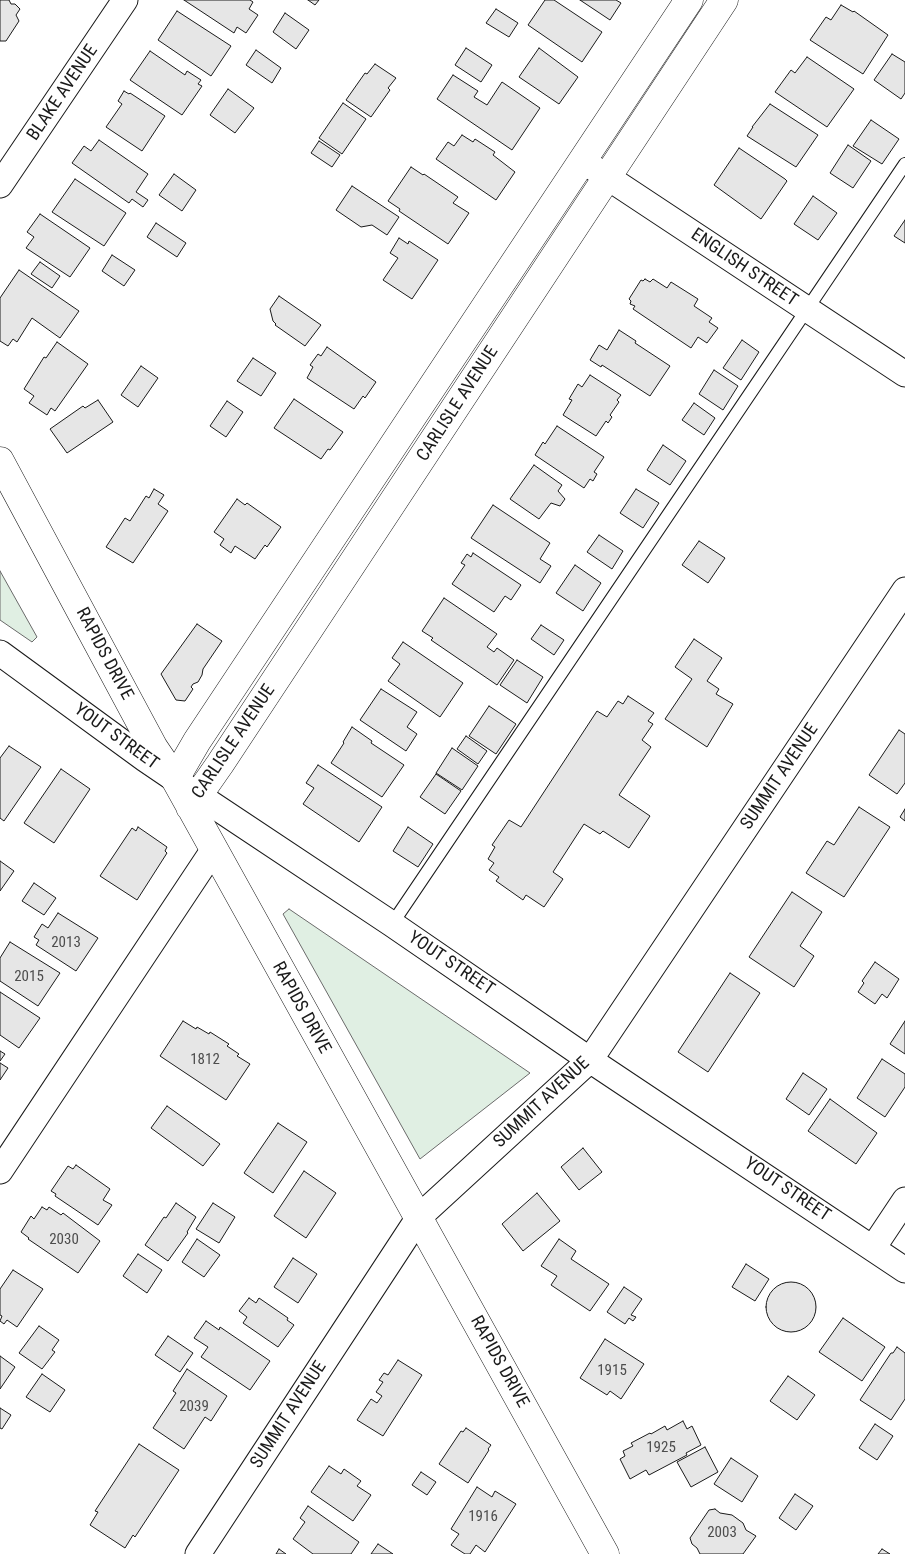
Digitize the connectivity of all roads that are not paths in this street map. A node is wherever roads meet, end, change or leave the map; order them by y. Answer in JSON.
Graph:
{"nodes":[{"id":1,"x":125,"y":0,"type":"edge"},
{"id":2,"x":689,"y":0,"type":"edge"},
{"id":3,"x":724,"y":0,"type":"edge"},
{"id":4,"x":583,"y":162,"type":"junction"},
{"id":5,"x":905,"y":164,"type":"edge"},
{"id":6,"x":607,"y":177,"type":"junction"},
{"id":7,"x":0,"y":185,"type":"edge"},
{"id":8,"x":807,"y":310,"type":"junction"},
{"id":9,"x":905,"y":374,"type":"edge"},
{"id":10,"x":3,"y":475,"type":"edge"},
{"id":11,"x":905,"y":590,"type":"edge"},
{"id":12,"x":0,"y":653,"type":"edge"},
{"id":13,"x":175,"y":779,"type":"junction"},
{"id":14,"x":194,"y":801,"type":"junction"},
{"id":15,"x":214,"y":849,"type":"junction"},
{"id":16,"x":392,"y":924,"type":"junction"},
{"id":17,"x":590,"y":1060,"type":"junction"},
{"id":18,"x":0,"y":1172,"type":"edge"},
{"id":19,"x":905,"y":1200,"type":"edge"},
{"id":20,"x":419,"y":1217,"type":"junction"},
{"id":21,"x":873,"y":1248,"type":"junction"},
{"id":22,"x":905,"y":1270,"type":"edge"},
{"id":23,"x":198,"y":1554,"type":"edge"},
{"id":24,"x":605,"y":1554,"type":"edge"}],
"edges":[{"from":1,"to":7,"type":"street","name":"BLAKE AVENUE"},
{"from":2,"to":4,"type":"street","name":"CARLISLE AVENUE"},
{"from":3,"to":6,"type":"street","name":"CARLISLE AVENUE"},
{"from":4,"to":6,"type":"street","name":"ENGLISH STREET"},
{"from":4,"to":13,"type":"street","name":"CARLISLE AVENUE"},
{"from":5,"to":8,"type":"lane"},
{"from":6,"to":8,"type":"street","name":"ENGLISH STREET"},
{"from":6,"to":14,"type":"street","name":"CARLISLE AVENUE"},
{"from":8,"to":9,"type":"street","name":"ENGLISH STREET"},
{"from":8,"to":16,"type":"lane"},
{"from":10,"to":13,"type":"street","name":"RAPIDS DRIVE"},
{"from":11,"to":17,"type":"street","name":"SUMMIT AVENUE"},
{"from":12,"to":13,"type":"street","name":"YOUT STREET"},
{"from":13,"to":14,"type":"street","name":"RAPIDS DRIVE"},
{"from":14,"to":15,"type":"street","name":"RAPIDS DRIVE"},
{"from":14,"to":16,"type":"street","name":"YOUT STREET"},
{"from":15,"to":18,"type":"street"},
{"from":15,"to":20,"type":"street","name":"RAPIDS DRIVE"},
{"from":16,"to":17,"type":"street","name":"YOUT STREET"},
{"from":17,"to":20,"type":"street","name":"SUMMIT AVENUE"},
{"from":17,"to":21,"type":"street","name":"YOUT STREET"},
{"from":19,"to":21,"type":"street"},
{"from":20,"to":23,"type":"street","name":"SUMMIT AVENUE"},
{"from":20,"to":24,"type":"street","name":"RAPIDS DRIVE"},
{"from":21,"to":22,"type":"street","name":"YOUT STREET"}]}
